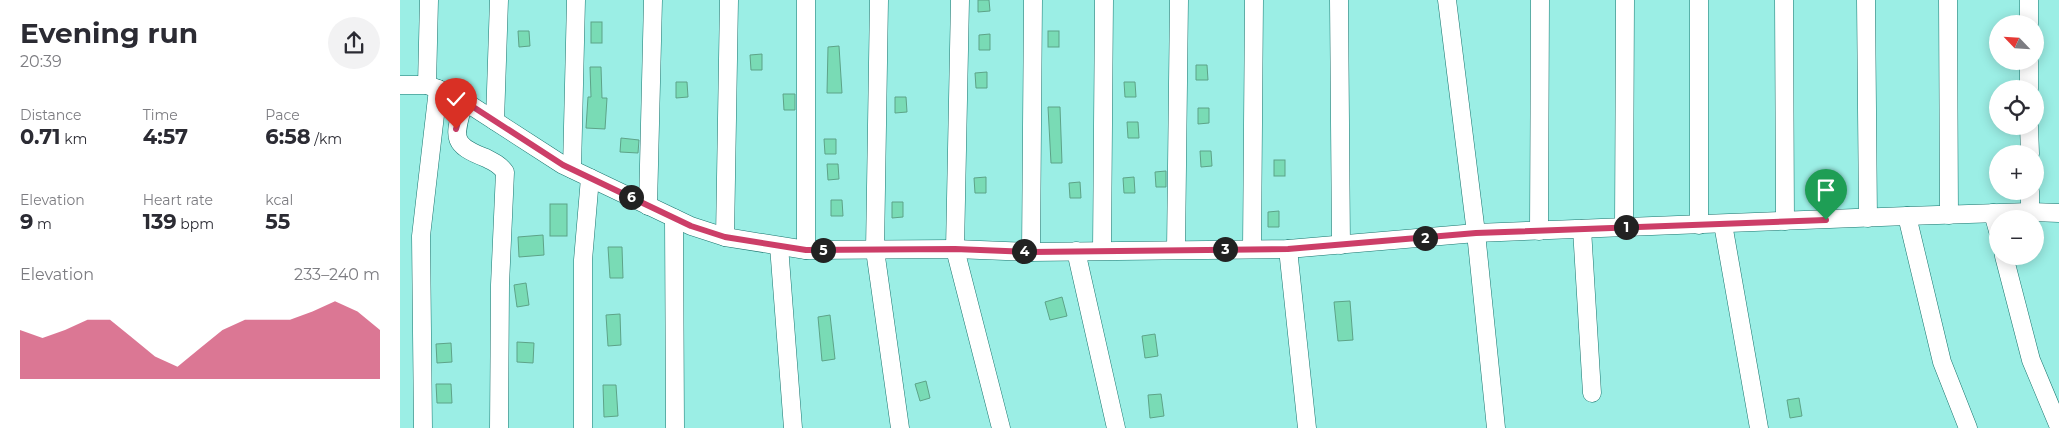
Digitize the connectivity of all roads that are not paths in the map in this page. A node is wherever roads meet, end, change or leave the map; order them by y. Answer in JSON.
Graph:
{"nodes":[{"id":1,"x":429,"y":0,"type":"edge"},
{"id":2,"x":499,"y":0,"type":"edge"},
{"id":3,"x":576,"y":0,"type":"edge"},
{"id":4,"x":653,"y":0,"type":"edge"},
{"id":5,"x":728,"y":0,"type":"edge"},
{"id":6,"x":806,"y":0,"type":"edge"},
{"id":7,"x":879,"y":0,"type":"edge"},
{"id":8,"x":960,"y":0,"type":"edge"},
{"id":9,"x":1034,"y":0,"type":"edge"},
{"id":10,"x":1104,"y":0,"type":"edge"},
{"id":11,"x":1179,"y":0,"type":"edge"},
{"id":12,"x":1254,"y":0,"type":"edge"},
{"id":13,"x":1339,"y":0,"type":"edge"},
{"id":14,"x":1447,"y":0,"type":"edge"},
{"id":15,"x":1540,"y":0,"type":"edge"},
{"id":16,"x":1625,"y":0,"type":"edge"},
{"id":17,"x":1699,"y":0,"type":"edge"},
{"id":18,"x":1784,"y":0,"type":"edge"},
{"id":19,"x":1866,"y":0,"type":"edge"},
{"id":20,"x":1948,"y":0,"type":"edge"},
{"id":21,"x":2029,"y":0,"type":"edge"},
{"id":22,"x":2029,"y":15,"type":"edge"},
{"id":23,"x":400,"y":85,"type":"edge"},
{"id":24,"x":433,"y":87,"type":"junction"},
{"id":25,"x":464,"y":101,"type":"junction"},
{"id":26,"x":495,"y":121,"type":"junction"},
{"id":27,"x":572,"y":169,"type":"junction"},
{"id":28,"x":590,"y":178,"type":"junction"},
{"id":29,"x":648,"y":206,"type":"junction"},
{"id":30,"x":2044,"y":212,"type":"edge"},
{"id":31,"x":1989,"y":213,"type":"edge"},
{"id":32,"x":2059,"y":213,"type":"edge"},
{"id":33,"x":1949,"y":215,"type":"junction"},
{"id":34,"x":1907,"y":216,"type":"junction"},
{"id":35,"x":674,"y":218,"type":"junction"},
{"id":36,"x":1868,"y":218,"type":"junction"},
{"id":37,"x":1785,"y":221,"type":"junction"},
{"id":38,"x":1723,"y":224,"type":"junction"},
{"id":39,"x":1699,"y":225,"type":"junction"},
{"id":40,"x":1624,"y":227,"type":"junction"},
{"id":41,"x":1582,"y":229,"type":"junction"},
{"id":42,"x":1539,"y":231,"type":"junction"},
{"id":43,"x":1476,"y":233,"type":"junction"},
{"id":44,"x":725,"y":237,"type":"junction"},
{"id":45,"x":1341,"y":245,"type":"junction"},
{"id":46,"x":779,"y":246,"type":"junction"},
{"id":47,"x":1252,"y":248,"type":"junction"},
{"id":48,"x":955,"y":249,"type":"junction"},
{"id":49,"x":1176,"y":249,"type":"junction"},
{"id":50,"x":1288,"y":249,"type":"junction"},
{"id":51,"x":806,"y":250,"type":"junction"},
{"id":52,"x":875,"y":250,"type":"junction"},
{"id":53,"x":1102,"y":250,"type":"junction"},
{"id":54,"x":1076,"y":251,"type":"junction"},
{"id":55,"x":1031,"y":252,"type":"junction"},
{"id":56,"x":2006,"y":265,"type":"edge"},
{"id":57,"x":1592,"y":393,"type":"dead end"},
{"id":58,"x":2059,"y":427,"type":"edge"},
{"id":59,"x":422,"y":428,"type":"edge"},
{"id":60,"x":499,"y":428,"type":"edge"},
{"id":61,"x":583,"y":428,"type":"edge"},
{"id":62,"x":676,"y":428,"type":"edge"},
{"id":63,"x":793,"y":428,"type":"edge"},
{"id":64,"x":900,"y":428,"type":"edge"},
{"id":65,"x":1001,"y":428,"type":"edge"},
{"id":66,"x":1116,"y":428,"type":"edge"},
{"id":67,"x":1307,"y":428,"type":"edge"},
{"id":68,"x":1496,"y":428,"type":"edge"},
{"id":69,"x":1759,"y":428,"type":"edge"},
{"id":70,"x":1968,"y":428,"type":"edge"}],
"edges":[{"from":1,"to":24,"type":"street"},
{"from":2,"to":26,"type":"street"},
{"from":3,"to":27,"type":"street"},
{"from":4,"to":29,"type":"street"},
{"from":5,"to":44,"type":"street"},
{"from":6,"to":51,"type":"street"},
{"from":7,"to":52,"type":"street"},
{"from":8,"to":48,"type":"street"},
{"from":9,"to":55,"type":"street"},
{"from":10,"to":53,"type":"street"},
{"from":11,"to":49,"type":"street"},
{"from":12,"to":47,"type":"street"},
{"from":13,"to":45,"type":"street"},
{"from":14,"to":43,"type":"street"},
{"from":15,"to":42,"type":"street"},
{"from":16,"to":40,"type":"street"},
{"from":17,"to":39,"type":"street"},
{"from":18,"to":37,"type":"street"},
{"from":19,"to":36,"type":"street"},
{"from":20,"to":33,"type":"street"},
{"from":21,"to":22,"type":"street"},
{"from":23,"to":24,"type":"street"},
{"from":24,"to":25,"type":"street"},
{"from":24,"to":59,"type":"street"},
{"from":25,"to":26,"type":"street"},
{"from":25,"to":60,"type":"street"},
{"from":26,"to":27,"type":"street"},
{"from":27,"to":28,"type":"street"},
{"from":28,"to":29,"type":"street"},
{"from":28,"to":61,"type":"street"},
{"from":29,"to":35,"type":"street"},
{"from":30,"to":32,"type":"street"},
{"from":31,"to":33,"type":"street"},
{"from":33,"to":34,"type":"street"},
{"from":34,"to":36,"type":"street"},
{"from":34,"to":70,"type":"street"},
{"from":35,"to":44,"type":"street"},
{"from":35,"to":62,"type":"street"},
{"from":36,"to":37,"type":"street"},
{"from":37,"to":38,"type":"street"},
{"from":38,"to":39,"type":"street"},
{"from":38,"to":69,"type":"street"},
{"from":39,"to":40,"type":"street"},
{"from":40,"to":41,"type":"street"},
{"from":41,"to":42,"type":"street"},
{"from":41,"to":57,"type":"street"},
{"from":42,"to":43,"type":"street"},
{"from":43,"to":45,"type":"street"},
{"from":43,"to":68,"type":"street"},
{"from":44,"to":46,"type":"street"},
{"from":45,"to":50,"type":"street"},
{"from":46,"to":51,"type":"street"},
{"from":46,"to":63,"type":"street"},
{"from":47,"to":49,"type":"street"},
{"from":47,"to":50,"type":"street"},
{"from":48,"to":52,"type":"street"},
{"from":48,"to":55,"type":"street"},
{"from":48,"to":65,"type":"street"},
{"from":49,"to":53,"type":"street"},
{"from":50,"to":67,"type":"street"},
{"from":51,"to":52,"type":"street"},
{"from":52,"to":64,"type":"street"},
{"from":53,"to":54,"type":"street"},
{"from":54,"to":55,"type":"street"},
{"from":54,"to":66,"type":"street"},
{"from":56,"to":58,"type":"street"}]}
